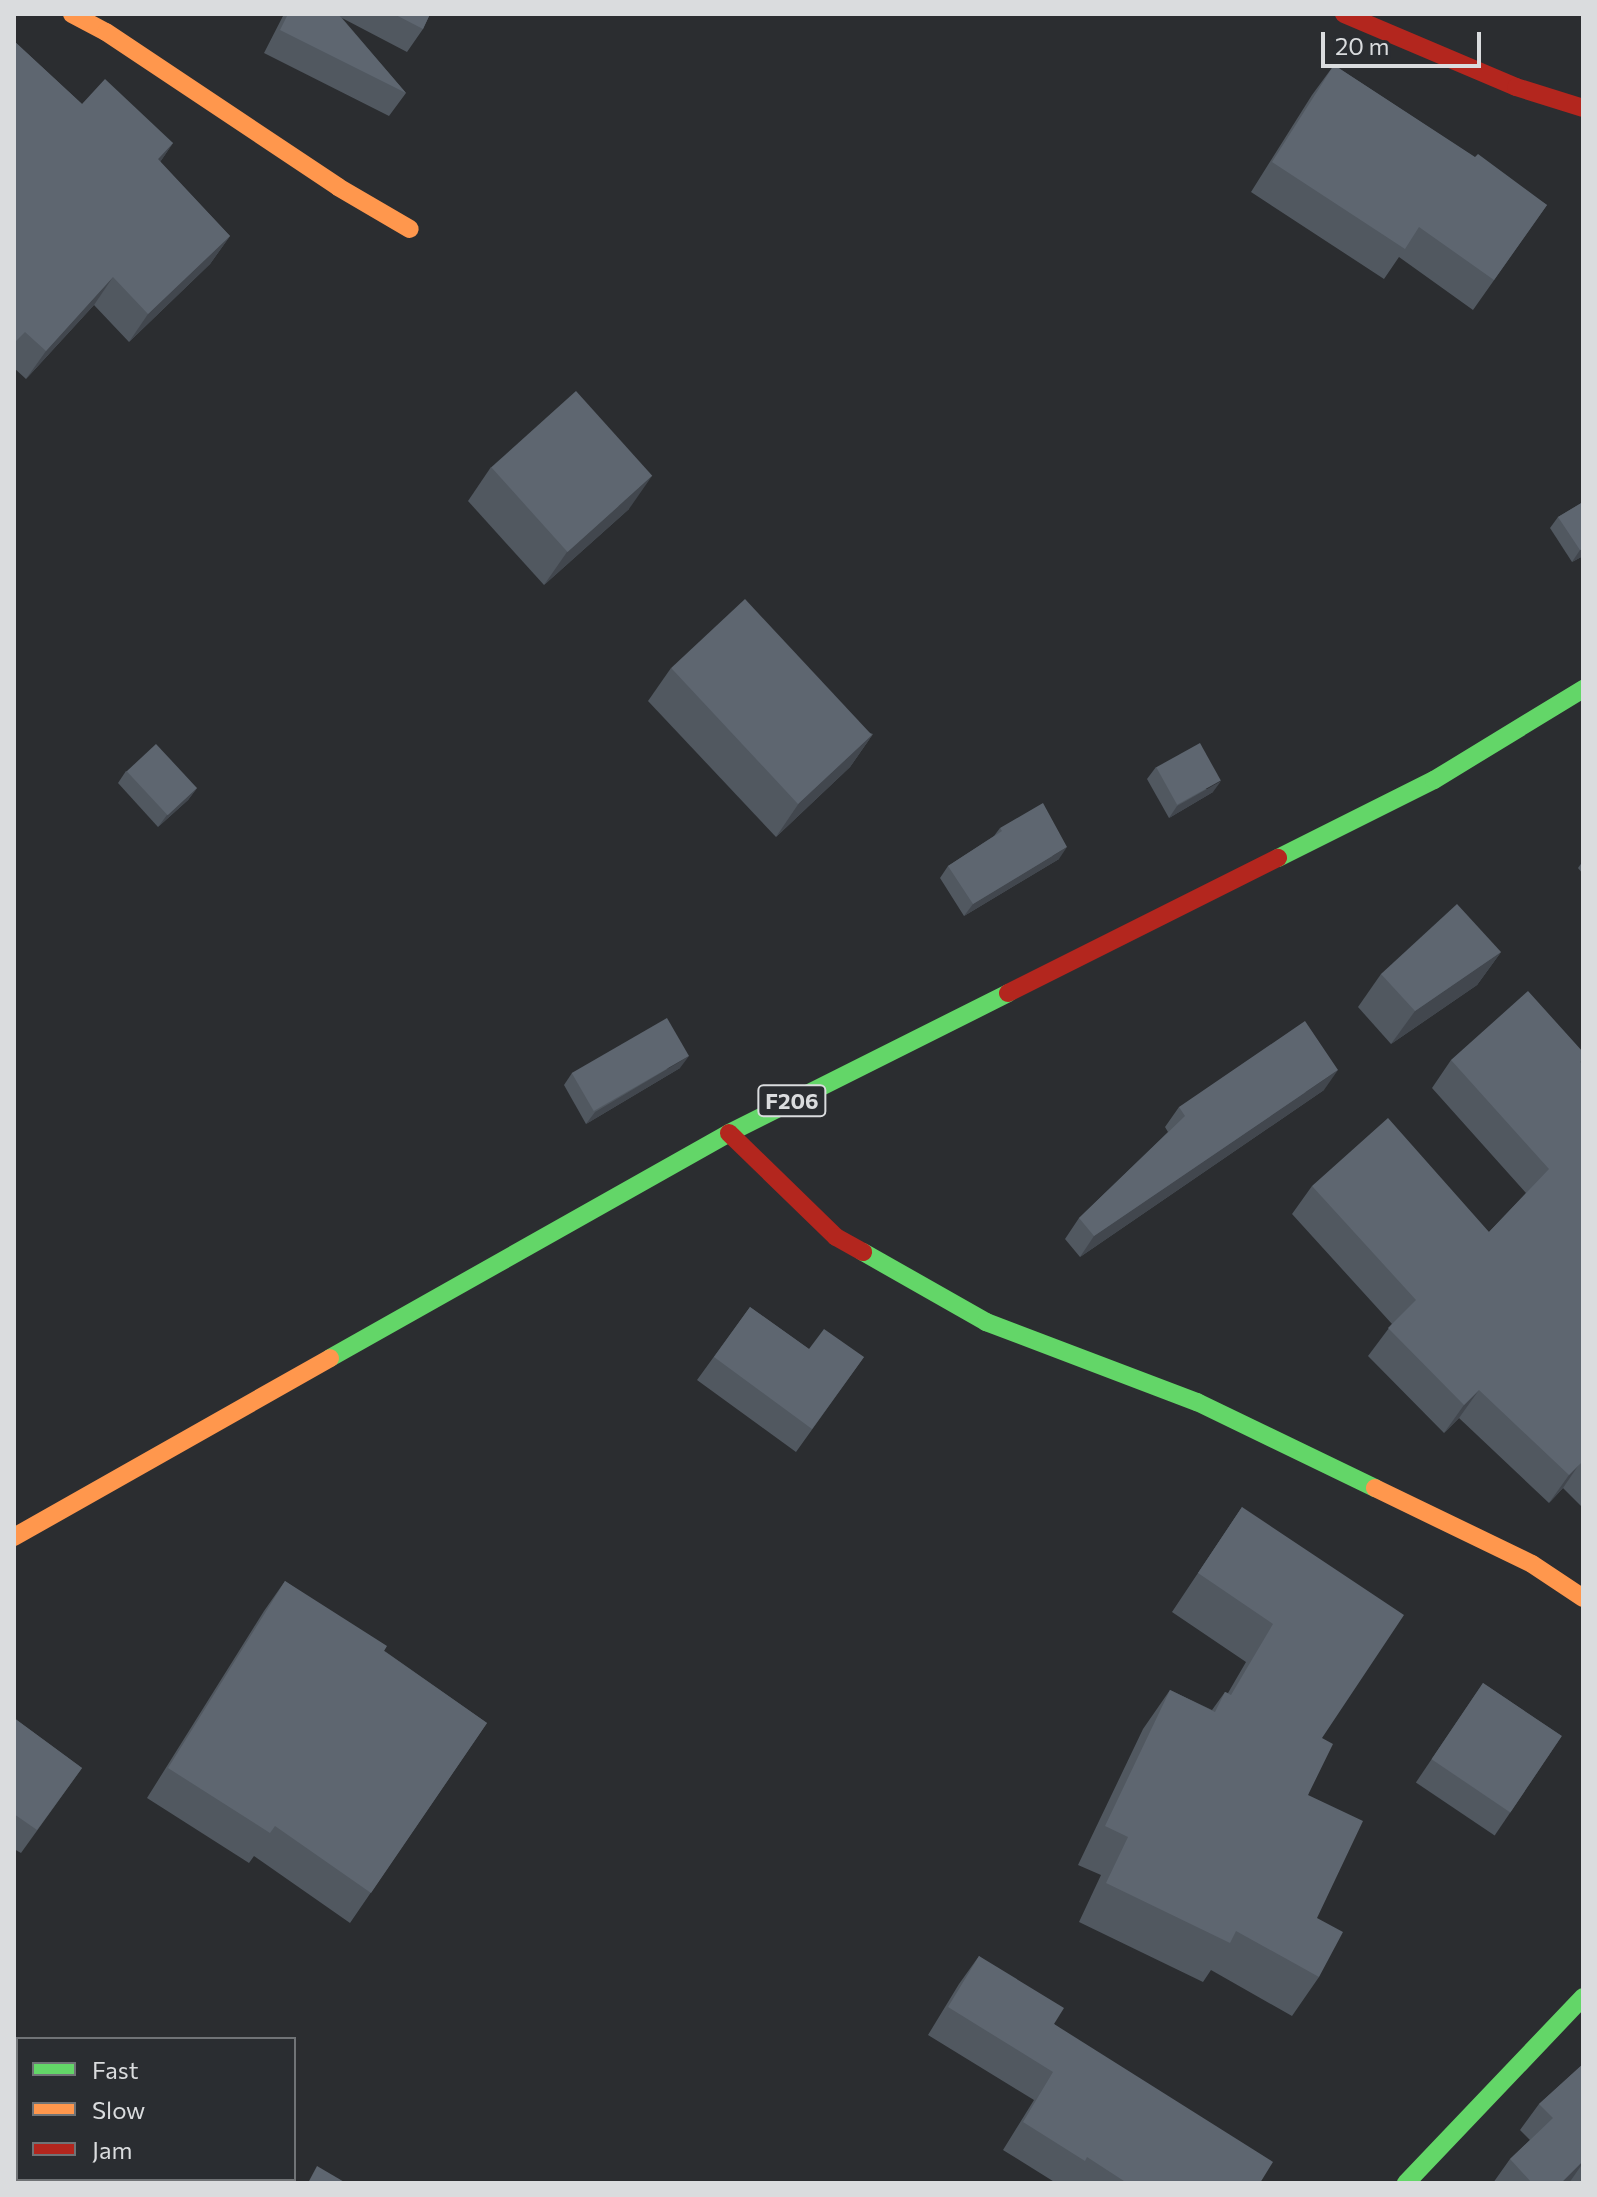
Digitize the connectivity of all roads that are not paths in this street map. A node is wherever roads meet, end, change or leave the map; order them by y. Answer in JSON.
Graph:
{"nodes":[{"id":1,"x":72,"y":14,"type":"edge"},
{"id":2,"x":1344,"y":14,"type":"edge"},
{"id":3,"x":1583,"y":108,"type":"edge"},
{"id":4,"x":410,"y":229,"type":"dead end"},
{"id":5,"x":1583,"y":689,"type":"edge"},
{"id":6,"x":729,"y":1133,"type":"junction"},
{"id":7,"x":14,"y":1537,"type":"edge"},
{"id":8,"x":1583,"y":1598,"type":"edge"},
{"id":9,"x":1583,"y":1997,"type":"edge"},
{"id":10,"x":1406,"y":2183,"type":"edge"}],
"edges":[{"from":1,"to":4,"type":"street"},
{"from":2,"to":3,"type":"street"},
{"from":5,"to":6,"type":"street","number":"F206"},
{"from":6,"to":7,"type":"street","number":"F206"},
{"from":6,"to":8,"type":"street"},
{"from":9,"to":10,"type":"street"}]}
